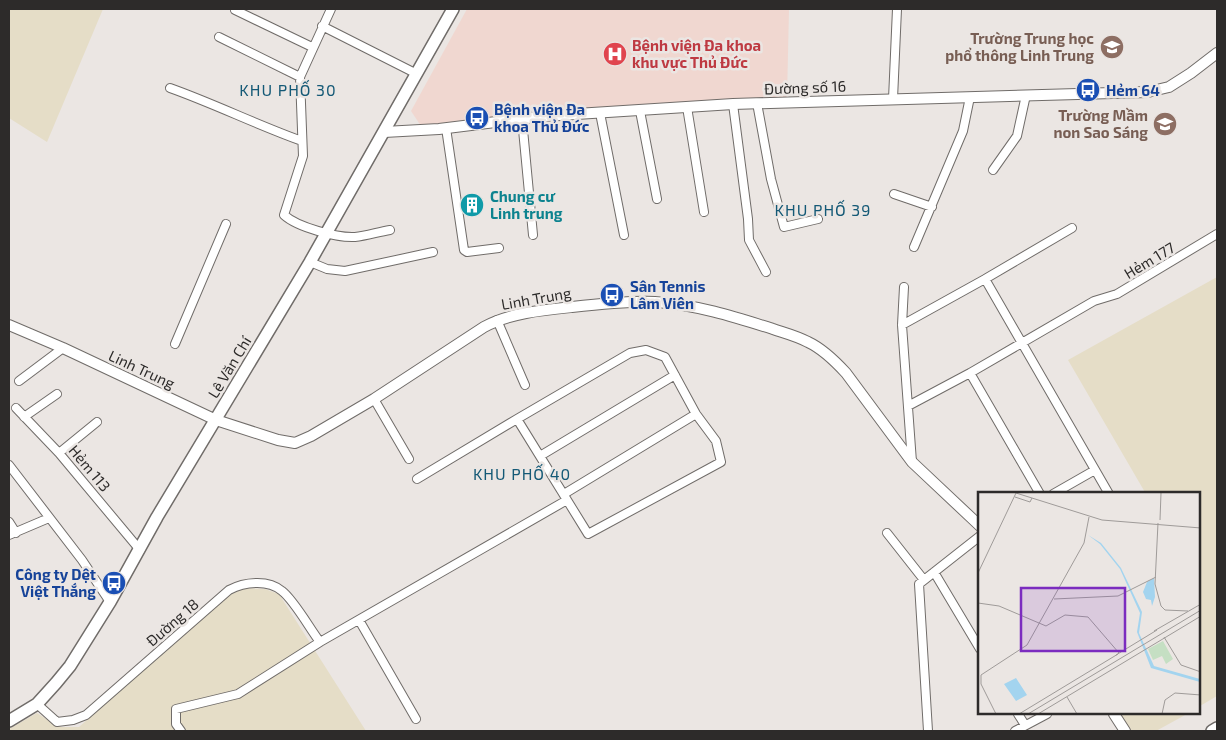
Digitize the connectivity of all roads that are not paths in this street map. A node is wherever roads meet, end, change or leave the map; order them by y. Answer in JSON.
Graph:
{"nodes":[{"id":1,"x":331,"y":9,"type":"edge"},
{"id":2,"x":453,"y":9,"type":"edge"},
{"id":3,"x":897,"y":9,"type":"edge"},
{"id":4,"x":902,"y":9,"type":"edge"},
{"id":5,"x":235,"y":10,"type":"edge"},
{"id":6,"x":322,"y":26,"type":"junction"},
{"id":7,"x":219,"y":37,"type":"dead end"},
{"id":8,"x":312,"y":47,"type":"junction"},
{"id":9,"x":1217,"y":53,"type":"edge"},
{"id":10,"x":417,"y":74,"type":"junction"},
{"id":11,"x":300,"y":77,"type":"junction"},
{"id":12,"x":170,"y":88,"type":"dead end"},
{"id":13,"x":1026,"y":95,"type":"junction"},
{"id":14,"x":970,"y":97,"type":"junction"},
{"id":15,"x":893,"y":99,"type":"junction"},
{"id":16,"x":757,"y":103,"type":"junction"},
{"id":17,"x":733,"y":104,"type":"junction"},
{"id":18,"x":687,"y":108,"type":"junction"},
{"id":19,"x":640,"y":111,"type":"junction"},
{"id":20,"x":600,"y":113,"type":"junction"},
{"id":21,"x":522,"y":119,"type":"junction"},
{"id":22,"x":446,"y":128,"type":"junction"},
{"id":23,"x":384,"y":132,"type":"junction"},
{"id":24,"x":302,"y":141,"type":"junction"},
{"id":25,"x":993,"y":170,"type":"dead end"},
{"id":26,"x":894,"y":194,"type":"dead end"},
{"id":27,"x":656,"y":199,"type":"dead end"},
{"id":28,"x":932,"y":207,"type":"junction"},
{"id":29,"x":704,"y":212,"type":"dead end"},
{"id":30,"x":818,"y":218,"type":"dead end"},
{"id":31,"x":226,"y":224,"type":"dead end"},
{"id":32,"x":1072,"y":228,"type":"dead end"},
{"id":33,"x":390,"y":230,"type":"dead end"},
{"id":34,"x":326,"y":234,"type":"junction"},
{"id":35,"x":1217,"y":234,"type":"edge"},
{"id":36,"x":533,"y":235,"type":"dead end"},
{"id":37,"x":624,"y":236,"type":"dead end"},
{"id":38,"x":914,"y":246,"type":"dead end"},
{"id":39,"x":499,"y":248,"type":"dead end"},
{"id":40,"x":433,"y":252,"type":"dead end"},
{"id":41,"x":310,"y":262,"type":"junction"},
{"id":42,"x":766,"y":272,"type":"dead end"},
{"id":43,"x":985,"y":279,"type":"junction"},
{"id":44,"x":904,"y":287,"type":"dead end"},
{"id":45,"x":497,"y":320,"type":"junction"},
{"id":46,"x":9,"y":324,"type":"edge"},
{"id":47,"x":902,"y":325,"type":"junction"},
{"id":48,"x":175,"y":344,"type":"dead end"},
{"id":49,"x":1022,"y":344,"type":"junction"},
{"id":50,"x":63,"y":348,"type":"junction"},
{"id":51,"x":970,"y":373,"type":"junction"},
{"id":52,"x":675,"y":375,"type":"junction"},
{"id":53,"x":20,"y":381,"type":"dead end"},
{"id":54,"x":525,"y":385,"type":"dead end"},
{"id":55,"x":58,"y":394,"type":"dead end"},
{"id":56,"x":374,"y":400,"type":"junction"},
{"id":57,"x":908,"y":406,"type":"junction"},
{"id":58,"x":16,"y":408,"type":"dead end"},
{"id":59,"x":696,"y":414,"type":"junction"},
{"id":60,"x":24,"y":417,"type":"junction"},
{"id":61,"x":517,"y":419,"type":"junction"},
{"id":62,"x":216,"y":420,"type":"junction"},
{"id":63,"x":97,"y":422,"type":"dead end"},
{"id":64,"x":60,"y":453,"type":"junction"},
{"id":65,"x":540,"y":456,"type":"junction"},
{"id":66,"x":409,"y":459,"type":"dead end"},
{"id":67,"x":912,"y":462,"type":"junction"},
{"id":68,"x":9,"y":466,"type":"edge"},
{"id":69,"x":1095,"y":470,"type":"junction"},
{"id":70,"x":417,"y":479,"type":"dead end"},
{"id":71,"x":1039,"y":492,"type":"edge"},
{"id":72,"x":1056,"y":492,"type":"edge"},
{"id":73,"x":1108,"y":492,"type":"edge"},
{"id":74,"x":565,"y":497,"type":"junction"},
{"id":75,"x":49,"y":518,"type":"junction"},
{"id":76,"x":9,"y":522,"type":"edge"},
{"id":77,"x":978,"y":524,"type":"edge"},
{"id":78,"x":888,"y":533,"type":"dead end"},
{"id":79,"x":12,"y":534,"type":"edge"},
{"id":80,"x":978,"y":538,"type":"edge"},
{"id":81,"x":140,"y":550,"type":"junction"},
{"id":82,"x":934,"y":572,"type":"junction"},
{"id":83,"x":924,"y":580,"type":"junction"},
{"id":84,"x":110,"y":602,"type":"junction"},
{"id":85,"x":359,"y":620,"type":"junction"},
{"id":86,"x":320,"y":642,"type":"junction"},
{"id":87,"x":978,"y":646,"type":"edge"},
{"id":88,"x":37,"y":704,"type":"junction"},
{"id":89,"x":1019,"y":715,"type":"edge"},
{"id":90,"x":1044,"y":715,"type":"edge"},
{"id":91,"x":1115,"y":715,"type":"edge"},
{"id":92,"x":416,"y":720,"type":"dead end"},
{"id":93,"x":9,"y":721,"type":"edge"},
{"id":94,"x":1026,"y":725,"type":"junction"},
{"id":95,"x":1217,"y":728,"type":"edge"},
{"id":96,"x":181,"y":731,"type":"edge"},
{"id":97,"x":928,"y":731,"type":"edge"},
{"id":98,"x":1015,"y":731,"type":"edge"},
{"id":99,"x":1125,"y":731,"type":"edge"},
{"id":100,"x":1212,"y":731,"type":"edge"}],
"edges":[{"from":1,"to":6,"type":"street"},
{"from":2,"to":10,"type":"main road","name":"Lê Văn Chí"},
{"from":3,"to":4,"type":"street"},
{"from":3,"to":15,"type":"street"},
{"from":5,"to":8,"type":"street"},
{"from":6,"to":8,"type":"street"},
{"from":6,"to":10,"type":"street"},
{"from":7,"to":11,"type":"street"},
{"from":8,"to":11,"type":"street"},
{"from":9,"to":13,"type":"street","name":"Đường số 16"},
{"from":10,"to":23,"type":"main road","name":"Lê Văn Chí"},
{"from":11,"to":24,"type":"street"},
{"from":12,"to":24,"type":"street"},
{"from":13,"to":14,"type":"street","name":"Đường số 16"},
{"from":13,"to":25,"type":"street"},
{"from":14,"to":15,"type":"street","name":"Đường số 16"},
{"from":14,"to":28,"type":"street"},
{"from":15,"to":16,"type":"street","name":"Đường số 16"},
{"from":16,"to":17,"type":"street","name":"Đường số 16"},
{"from":16,"to":30,"type":"street"},
{"from":17,"to":18,"type":"street","name":"Đường số 16"},
{"from":17,"to":42,"type":"street"},
{"from":18,"to":19,"type":"street","name":"Đường số 16"},
{"from":18,"to":29,"type":"street"},
{"from":19,"to":20,"type":"street","name":"Đường số 16"},
{"from":19,"to":27,"type":"street"},
{"from":20,"to":21,"type":"street","name":"Đường số 16"},
{"from":20,"to":37,"type":"street"},
{"from":21,"to":22,"type":"street","name":"Đường số 16"},
{"from":21,"to":36,"type":"street"},
{"from":22,"to":23,"type":"street","name":"Đường số 16"},
{"from":22,"to":39,"type":"street"},
{"from":23,"to":34,"type":"main road","name":"Lê Văn Chí"},
{"from":24,"to":34,"type":"street"},
{"from":26,"to":28,"type":"street"},
{"from":28,"to":38,"type":"street"},
{"from":31,"to":48,"type":"street"},
{"from":32,"to":43,"type":"street"},
{"from":33,"to":34,"type":"street"},
{"from":34,"to":41,"type":"main road","name":"Lê Văn Chí"},
{"from":35,"to":49,"type":"street","name":"Hẻm 177"},
{"from":40,"to":41,"type":"street"},
{"from":41,"to":62,"type":"main road","name":"Lê Văn Chí"},
{"from":43,"to":47,"type":"street"},
{"from":43,"to":49,"type":"street"},
{"from":44,"to":47,"type":"street"},
{"from":45,"to":54,"type":"street"},
{"from":45,"to":56,"type":"street","name":"Linh Trung"},
{"from":45,"to":67,"type":"street","name":"Linh Trung"},
{"from":46,"to":50,"type":"street","name":"Linh Trung"},
{"from":47,"to":57,"type":"street"},
{"from":49,"to":51,"type":"street","name":"Hẻm 177"},
{"from":49,"to":69,"type":"street"},
{"from":50,"to":53,"type":"street"},
{"from":50,"to":62,"type":"street","name":"Linh Trung"},
{"from":51,"to":57,"type":"street","name":"Hẻm 177"},
{"from":51,"to":71,"type":"street"},
{"from":52,"to":59,"type":"street"},
{"from":52,"to":61,"type":"street"},
{"from":52,"to":65,"type":"street"},
{"from":55,"to":60,"type":"street"},
{"from":56,"to":62,"type":"street","name":"Linh Trung"},
{"from":56,"to":66,"type":"street"},
{"from":57,"to":67,"type":"street"},
{"from":58,"to":60,"type":"street","name":"Hẻm 113"},
{"from":59,"to":74,"type":"street"},
{"from":59,"to":74,"type":"street"},
{"from":60,"to":64,"type":"street","name":"Hẻm 113"},
{"from":61,"to":65,"type":"street"},
{"from":61,"to":70,"type":"street"},
{"from":62,"to":81,"type":"main road","name":"Lê Văn Chí"},
{"from":63,"to":64,"type":"street"},
{"from":64,"to":81,"type":"street","name":"Hẻm 113"},
{"from":65,"to":74,"type":"street"},
{"from":67,"to":77,"type":"street","name":"Linh Trung"},
{"from":68,"to":75,"type":"street"},
{"from":69,"to":72,"type":"street"},
{"from":69,"to":73,"type":"street"},
{"from":74,"to":85,"type":"street"},
{"from":75,"to":79,"type":"street"},
{"from":75,"to":84,"type":"street"},
{"from":76,"to":79,"type":"street"},
{"from":78,"to":83,"type":"street"},
{"from":80,"to":82,"type":"street"},
{"from":81,"to":84,"type":"main road","name":"Lê Văn Chí"},
{"from":82,"to":83,"type":"street"},
{"from":82,"to":87,"type":"street"},
{"from":83,"to":97,"type":"street"},
{"from":84,"to":88,"type":"main road","name":"Lê Văn Chí"},
{"from":85,"to":86,"type":"street"},
{"from":85,"to":92,"type":"street"},
{"from":86,"to":88,"type":"street","name":"Đường 18"},
{"from":86,"to":96,"type":"street"},
{"from":88,"to":93,"type":"main road","name":"Lê Văn Chí"},
{"from":89,"to":94,"type":"street"},
{"from":90,"to":94,"type":"street"},
{"from":91,"to":99,"type":"street"},
{"from":94,"to":98,"type":"street"},
{"from":95,"to":100,"type":"main road"}]}
